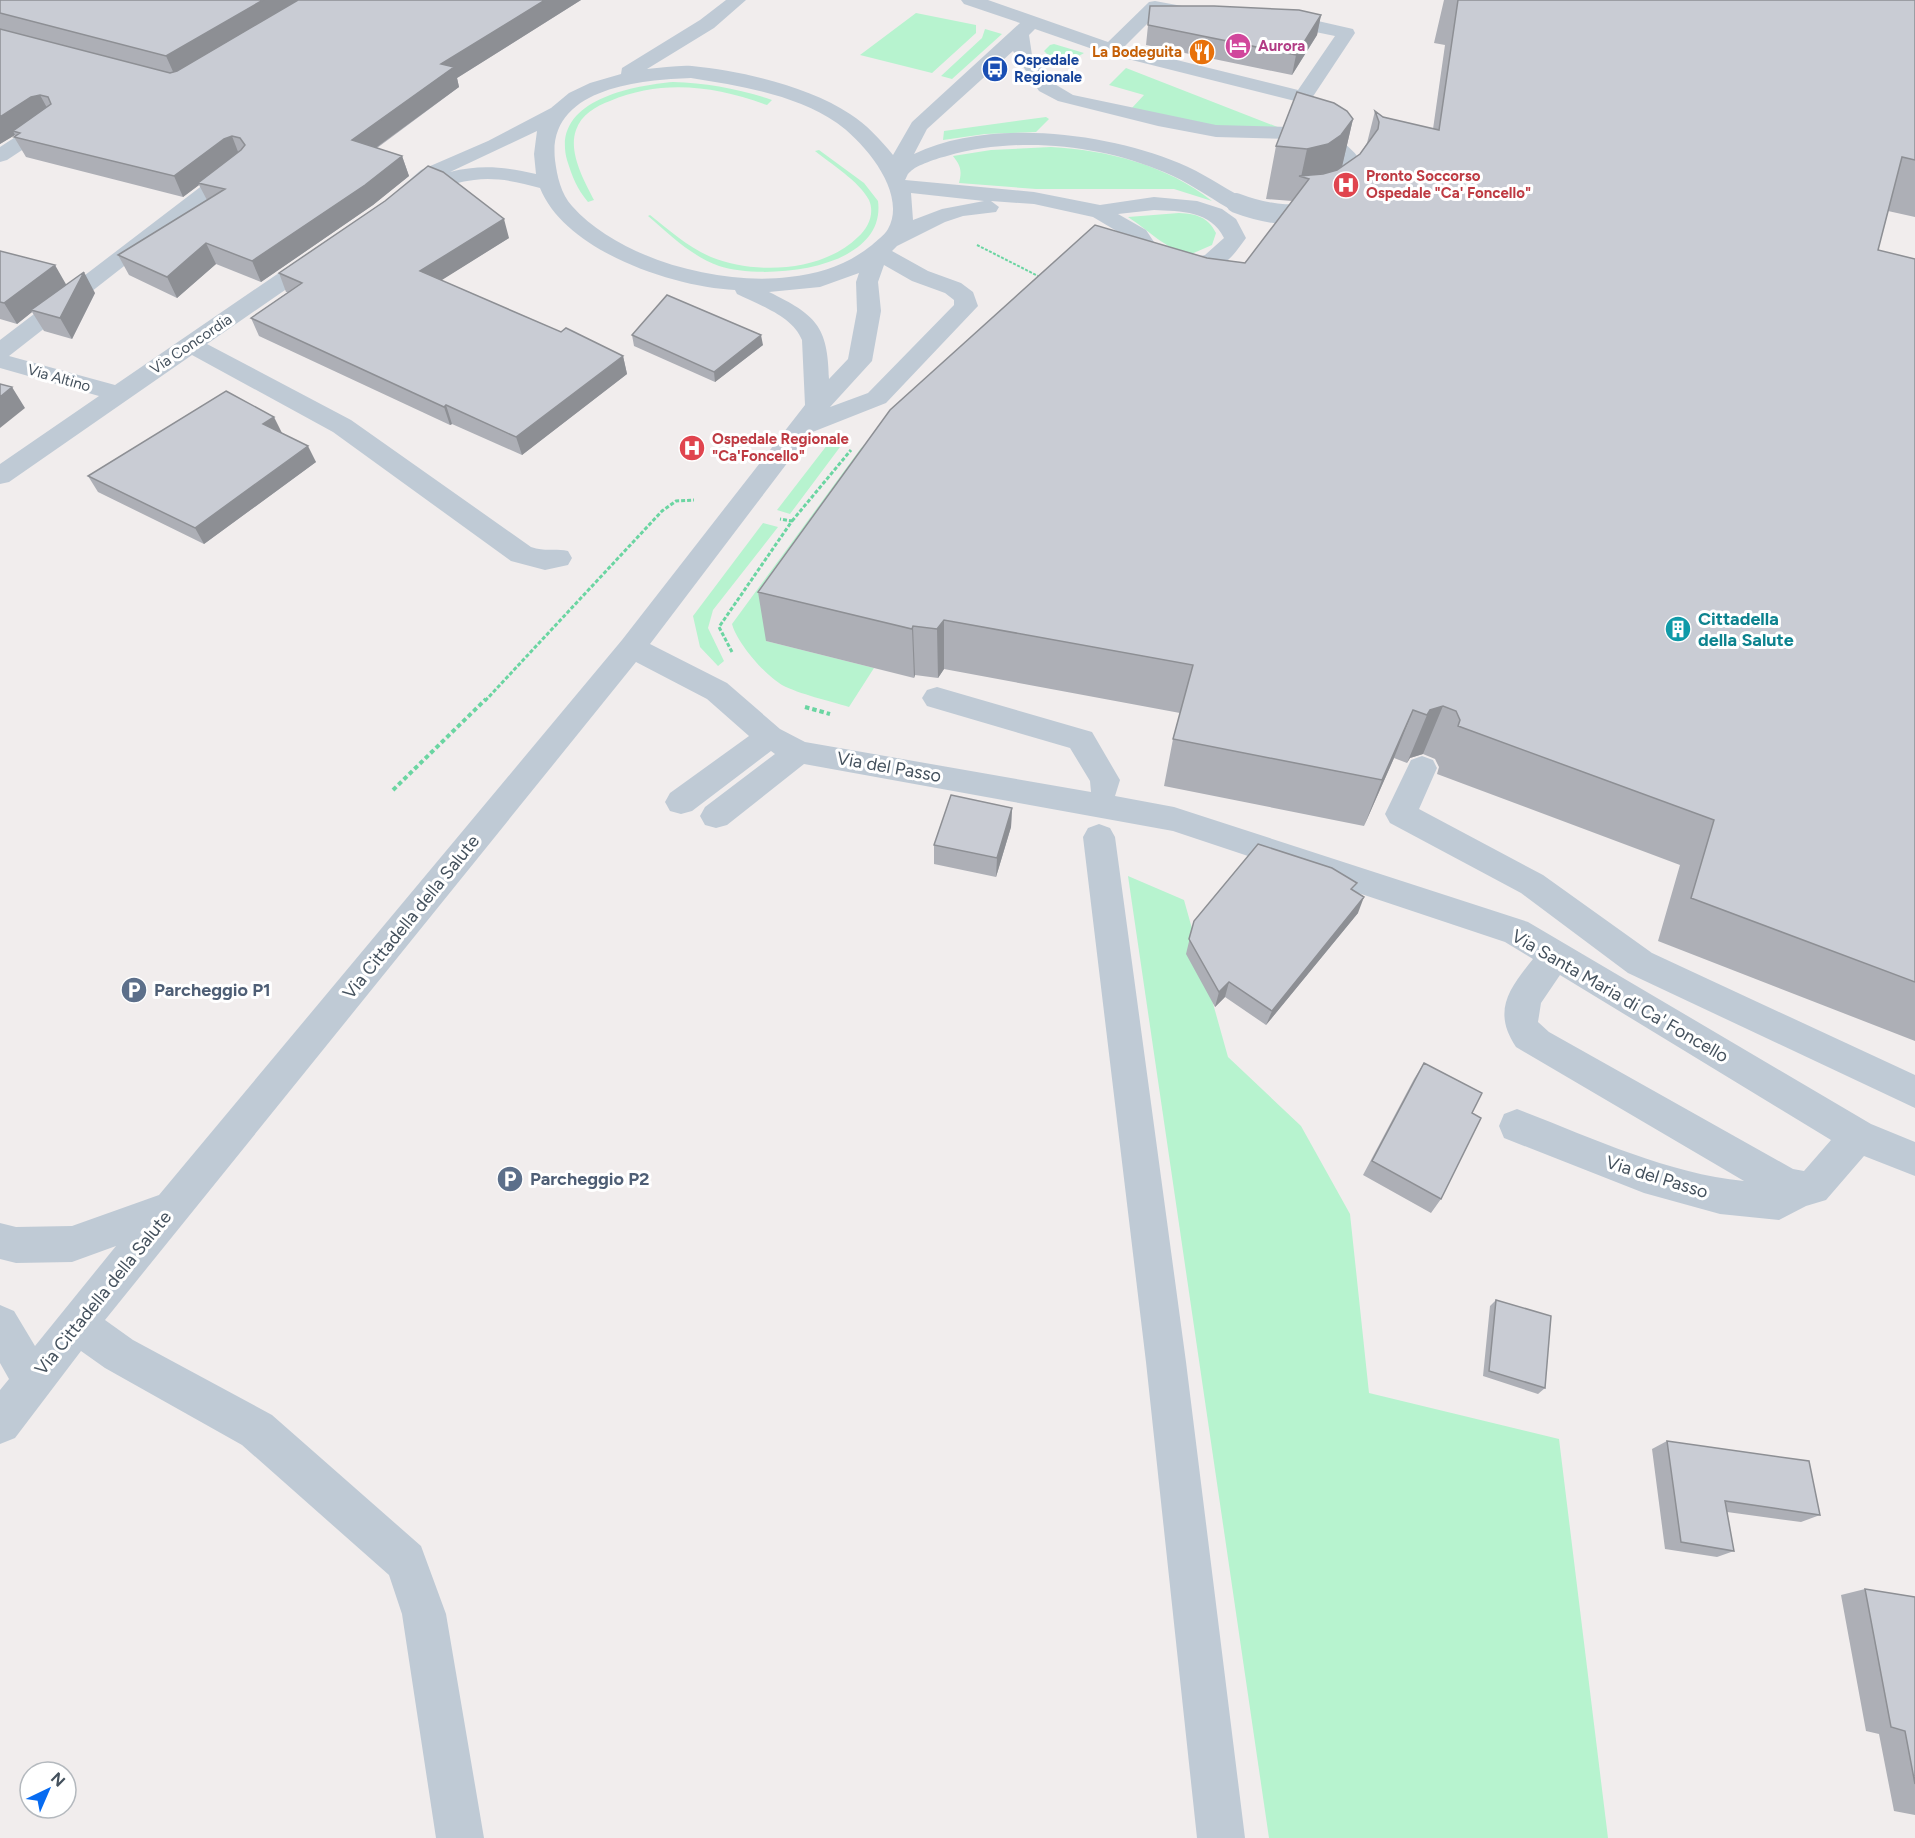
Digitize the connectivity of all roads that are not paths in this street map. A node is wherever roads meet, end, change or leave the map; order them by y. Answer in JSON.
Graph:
{"nodes":[{"id":1,"x":737,"y":0,"type":"edge"},
{"id":2,"x":970,"y":0,"type":"edge"},
{"id":3,"x":1227,"y":18,"type":"edge"},
{"id":4,"x":1261,"y":20,"type":"edge"},
{"id":5,"x":1026,"y":28,"type":"junction"},
{"id":6,"x":709,"y":40,"type":"junction"},
{"id":7,"x":1111,"y":49,"type":"junction"},
{"id":8,"x":615,"y":80,"type":"junction"},
{"id":9,"x":748,"y":80,"type":"junction"},
{"id":10,"x":558,"y":112,"type":"junction"},
{"id":11,"x":50,"y":123,"type":"edge"},
{"id":12,"x":0,"y":156,"type":"edge"},
{"id":13,"x":241,"y":165,"type":"edge"},
{"id":14,"x":898,"y":177,"type":"junction"},
{"id":15,"x":548,"y":184,"type":"junction"},
{"id":16,"x":1100,"y":212,"type":"junction"},
{"id":17,"x":333,"y":246,"type":"edge"},
{"id":18,"x":884,"y":247,"type":"junction"},
{"id":19,"x":1157,"y":266,"type":"junction"},
{"id":20,"x":738,"y":285,"type":"junction"},
{"id":21,"x":191,"y":345,"type":"junction"},
{"id":22,"x":0,"y":351,"type":"edge"},
{"id":23,"x":0,"y":361,"type":"edge"},
{"id":24,"x":118,"y":394,"type":"junction"},
{"id":25,"x":808,"y":417,"type":"junction"},
{"id":26,"x":0,"y":476,"type":"edge"},
{"id":27,"x":558,"y":558,"type":"dead end"},
{"id":28,"x":632,"y":647,"type":"junction"},
{"id":29,"x":936,"y":698,"type":"dead end"},
{"id":30,"x":769,"y":736,"type":"junction"},
{"id":31,"x":799,"y":752,"type":"junction"},
{"id":32,"x":1422,"y":768,"type":"edge"},
{"id":33,"x":1104,"y":788,"type":"dead end"},
{"id":34,"x":681,"y":802,"type":"dead end"},
{"id":35,"x":716,"y":816,"type":"dead end"},
{"id":36,"x":1174,"y":819,"type":"joint"},
{"id":37,"x":1099,"y":837,"type":"dead end"},
{"id":38,"x":1554,"y":956,"type":"junction"},
{"id":39,"x":1915,"y":1092,"type":"edge"},
{"id":40,"x":1518,"y":1125,"type":"dead end"},
{"id":41,"x":1858,"y":1136,"type":"junction"},
{"id":42,"x":1915,"y":1159,"type":"edge"},
{"id":43,"x":1800,"y":1189,"type":"junction"},
{"id":44,"x":171,"y":1208,"type":"junction"},
{"id":45,"x":0,"y":1241,"type":"edge"},
{"id":46,"x":77,"y":1324,"type":"junction"},
{"id":47,"x":0,"y":1325,"type":"edge"},
{"id":48,"x":33,"y":1381,"type":"junction"},
{"id":49,"x":0,"y":1423,"type":"edge"},
{"id":50,"x":460,"y":1838,"type":"edge"},
{"id":51,"x":1221,"y":1838,"type":"edge"}],
"edges":[{"from":1,"to":6,"type":"street"},
{"from":2,"to":5,"type":"street"},
{"from":3,"to":7,"type":"street"},
{"from":4,"to":7,"type":"street"},
{"from":5,"to":7,"type":"street"},
{"from":5,"to":14,"type":"street"},
{"from":5,"to":14,"type":"street","bridge":true},
{"from":6,"to":8,"type":"street"},
{"from":6,"to":9,"type":"street"},
{"from":8,"to":9,"type":"street"},
{"from":8,"to":10,"type":"street"},
{"from":9,"to":14,"type":"street","name":"Via Cittadella della Salute"},
{"from":10,"to":15,"type":"street"},
{"from":10,"to":15,"type":"street"},
{"from":11,"to":12,"type":"street"},
{"from":13,"to":22,"type":"street"},
{"from":14,"to":16,"type":"street"},
{"from":14,"to":18,"type":"street","name":"Via Cittadella della Salute"},
{"from":15,"to":20,"type":"street"},
{"from":16,"to":19,"type":"street"},
{"from":16,"to":19,"type":"street"},
{"from":17,"to":21,"type":"street","name":"Via Concordia"},
{"from":18,"to":19,"type":"street"},
{"from":18,"to":20,"type":"street"},
{"from":18,"to":25,"type":"street","name":"Via Cittadella della Salute"},
{"from":18,"to":25,"type":"street"},
{"from":20,"to":25,"type":"street"},
{"from":21,"to":24,"type":"street","name":"Via Concordia"},
{"from":21,"to":27,"type":"street"},
{"from":23,"to":24,"type":"street","name":"Via Altino"},
{"from":24,"to":26,"type":"street","name":"Via Concordia"},
{"from":25,"to":28,"type":"street","name":"Via Cittadella della Salute"},
{"from":28,"to":30,"type":"street","name":"Via del Passo"},
{"from":28,"to":44,"type":"street","name":"Via Cittadella della Salute"},
{"from":29,"to":33,"type":"street"},
{"from":30,"to":31,"type":"street","name":"Via del Passo"},
{"from":30,"to":34,"type":"street"},
{"from":31,"to":35,"type":"street"},
{"from":31,"to":36,"type":"street","name":"Via del Passo"},
{"from":32,"to":39,"type":"street"},
{"from":36,"to":38,"type":"street","name":"Via Santa Maria di Ca' Foncello"},
{"from":37,"to":51,"type":"street"},
{"from":38,"to":41,"type":"street","name":"Via Santa Maria di Ca' Foncello"},
{"from":38,"to":43,"type":"street"},
{"from":40,"to":43,"type":"street","name":"Via del Passo"},
{"from":41,"to":42,"type":"street","name":"Via Santa Maria di Ca' Foncello"},
{"from":41,"to":43,"type":"street","name":"Via del Passo"},
{"from":44,"to":45,"type":"street"},
{"from":44,"to":46,"type":"street","name":"Via Cittadella della Salute"},
{"from":46,"to":48,"type":"street","name":"Via Cittadella della Salute"},
{"from":46,"to":50,"type":"street"},
{"from":47,"to":48,"type":"street"},
{"from":48,"to":49,"type":"street","name":"Via Cittadella della Salute"}]}
